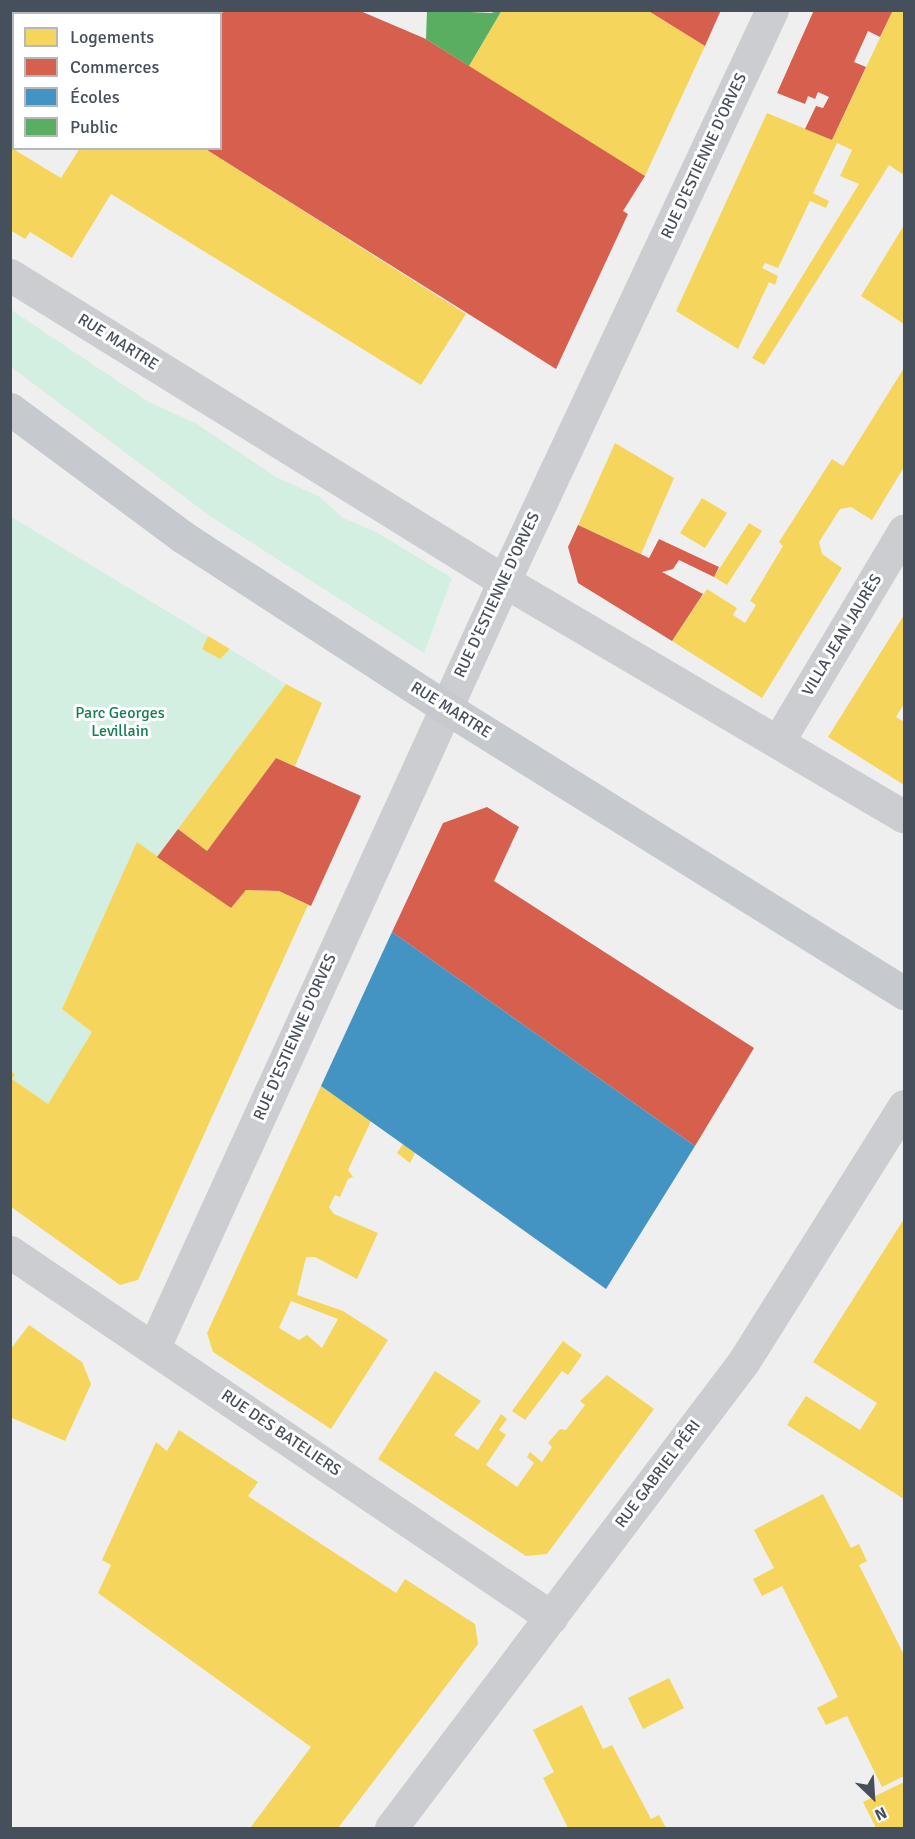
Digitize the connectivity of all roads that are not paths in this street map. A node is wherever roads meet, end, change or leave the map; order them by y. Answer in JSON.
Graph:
{"nodes":[{"id":1,"x":772,"y":10,"type":"edge"},
{"id":2,"x":10,"y":275,"type":"edge"},
{"id":3,"x":10,"y":410,"type":"edge"},
{"id":4,"x":904,"y":530,"type":"edge"},
{"id":5,"x":504,"y":580,"type":"junction"},
{"id":6,"x":446,"y":707,"type":"junction"},
{"id":7,"x":779,"y":740,"type":"junction"},
{"id":8,"x":904,"y":817,"type":"edge"},
{"id":9,"x":904,"y":993,"type":"edge"},
{"id":10,"x":904,"y":1106,"type":"edge"},
{"id":11,"x":10,"y":1252,"type":"edge"},
{"id":12,"x":154,"y":1347,"type":"junction"},
{"id":13,"x":550,"y":1617,"type":"junction"},
{"id":14,"x":391,"y":1828,"type":"edge"}],
"edges":[{"from":1,"to":5,"type":"street","name":"RUE D'ESTIENNE D'ORVES"},
{"from":2,"to":5,"type":"street","name":"RUE MARTRE"},
{"from":3,"to":6,"type":"main road","name":"RUE MARTRE"},
{"from":4,"to":7,"type":"street","name":"VILLA JEAN JAURÈS"},
{"from":5,"to":6,"type":"street","name":"RUE D'ESTIENNE D'ORVES"},
{"from":5,"to":7,"type":"street","name":"RUE MARTRE"},
{"from":6,"to":9,"type":"main road","name":"RUE MARTRE"},
{"from":6,"to":12,"type":"street","name":"RUE D'ESTIENNE D'ORVES"},
{"from":7,"to":8,"type":"street","name":"RUE MARTRE"},
{"from":10,"to":13,"type":"street","name":"RUE GABRIEL PÉRI"},
{"from":11,"to":12,"type":"street","name":"RUE DES BATELIERS"},
{"from":12,"to":13,"type":"street","name":"RUE DES BATELIERS"},
{"from":13,"to":14,"type":"street","name":"RUE GABRIEL PÉRI"}]}
